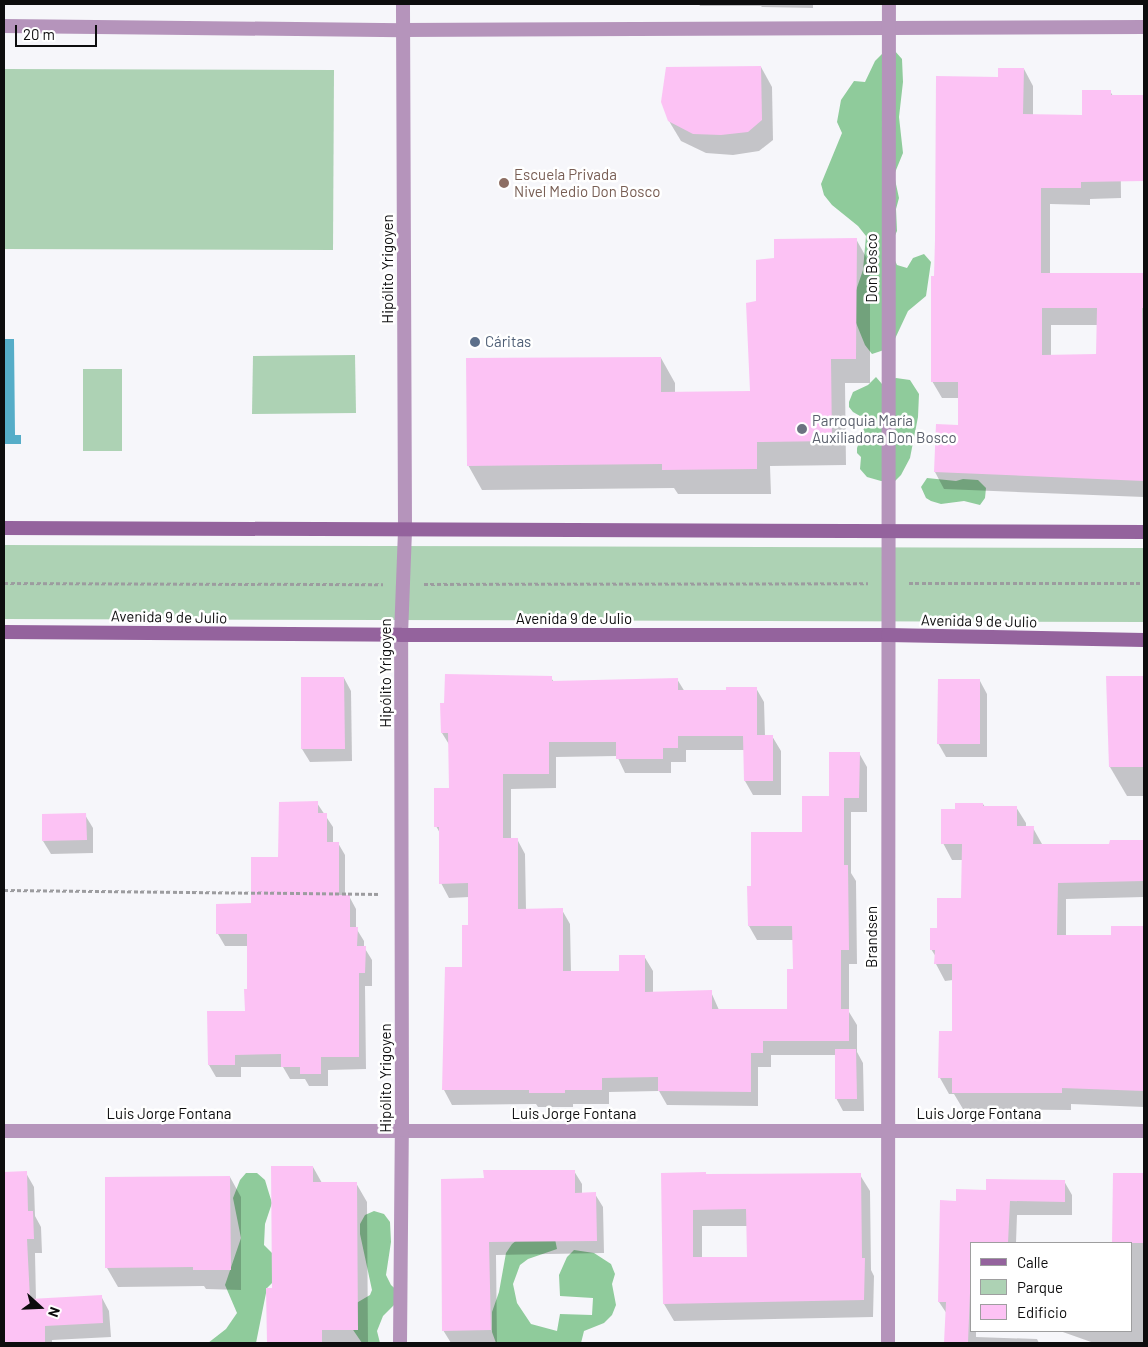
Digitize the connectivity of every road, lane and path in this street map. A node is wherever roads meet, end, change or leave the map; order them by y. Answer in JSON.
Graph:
{"nodes":[{"id":1,"x":403,"y":4,"type":"edge"},
{"id":2,"x":889,"y":4,"type":"edge"},
{"id":3,"x":4,"y":26,"type":"edge"},
{"id":4,"x":889,"y":27,"type":"junction"},
{"id":5,"x":1144,"y":27,"type":"edge"},
{"id":6,"x":404,"y":30,"type":"junction"},
{"id":7,"x":4,"y":528,"type":"edge"},
{"id":8,"x":405,"y":529,"type":"junction"},
{"id":9,"x":888,"y":532,"type":"junction"},
{"id":10,"x":1144,"y":532,"type":"edge"},
{"id":11,"x":4,"y":583,"type":"edge"},
{"id":12,"x":888,"y":583,"type":"junction"},
{"id":13,"x":1144,"y":583,"type":"edge"},
{"id":14,"x":404,"y":584,"type":"junction"},
{"id":15,"x":4,"y":632,"type":"edge"},
{"id":16,"x":401,"y":635,"type":"junction"},
{"id":17,"x":888,"y":635,"type":"junction"},
{"id":18,"x":1144,"y":640,"type":"edge"},
{"id":19,"x":4,"y":890,"type":"edge"},
{"id":20,"x":402,"y":894,"type":"junction"},
{"id":21,"x":402,"y":1130,"type":"junction"},
{"id":22,"x":888,"y":1130,"type":"junction"},
{"id":23,"x":4,"y":1131,"type":"edge"},
{"id":24,"x":1144,"y":1132,"type":"edge"},
{"id":25,"x":400,"y":1343,"type":"edge"},
{"id":26,"x":888,"y":1343,"type":"edge"}],
"edges":[{"from":1,"to":6,"type":"street","name":"Hipólito Yrigoyen"},
{"from":2,"to":4,"type":"street","name":"Don Bosco"},
{"from":3,"to":6,"type":"street"},
{"from":4,"to":5,"type":"street"},
{"from":4,"to":6,"type":"street"},
{"from":4,"to":9,"type":"street","name":"Don Bosco"},
{"from":6,"to":8,"type":"street","name":"Hipólito Yrigoyen"},
{"from":7,"to":8,"type":"main road"},
{"from":8,"to":9,"type":"main road"},
{"from":8,"to":14,"type":"street","name":"Hipólito Yrigoyen"},
{"from":9,"to":10,"type":"main road"},
{"from":9,"to":12,"type":"street","name":"Brandsen"},
{"from":11,"to":14,"type":"path"},
{"from":12,"to":13,"type":"path"},
{"from":12,"to":14,"type":"path"},
{"from":12,"to":17,"type":"street","name":"Brandsen"},
{"from":14,"to":16,"type":"street","name":"Hipólito Yrigoyen"},
{"from":15,"to":16,"type":"main road","name":"Avenida 9 de Julio"},
{"from":16,"to":17,"type":"main road","name":"Avenida 9 de Julio"},
{"from":16,"to":20,"type":"street","name":"Hipólito Yrigoyen"},
{"from":17,"to":18,"type":"main road","name":"Avenida 9 de Julio"},
{"from":17,"to":22,"type":"street","name":"Brandsen"},
{"from":19,"to":20,"type":"path"},
{"from":20,"to":21,"type":"street","name":"Hipólito Yrigoyen"},
{"from":21,"to":22,"type":"street","name":"Luis Jorge Fontana"},
{"from":21,"to":23,"type":"street","name":"Luis Jorge Fontana"},
{"from":21,"to":25,"type":"street","name":"Hipólito Yrigoyen"},
{"from":22,"to":24,"type":"street","name":"Luis Jorge Fontana"},
{"from":22,"to":26,"type":"street","name":"Brandsen"}]}
